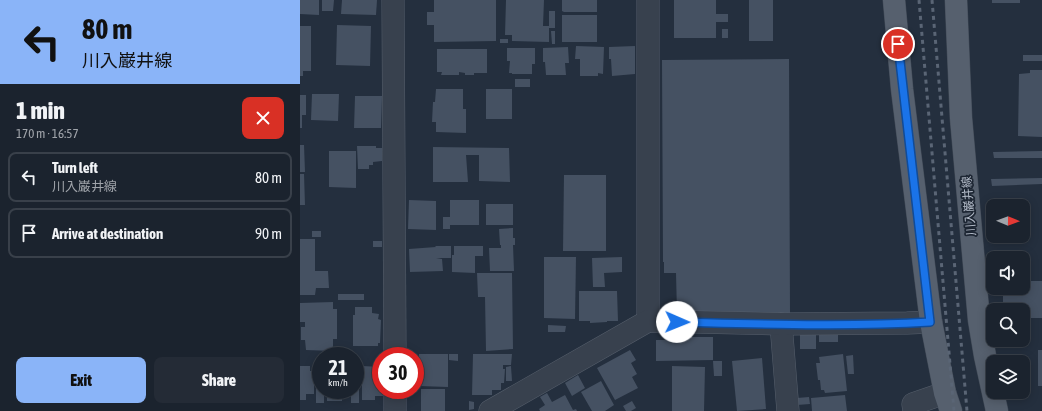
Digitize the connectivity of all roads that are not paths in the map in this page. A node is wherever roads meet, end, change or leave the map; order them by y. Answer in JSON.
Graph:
{"nodes":[{"id":1,"x":393,"y":0,"type":"edge"},
{"id":2,"x":648,"y":0,"type":"edge"},
{"id":3,"x":894,"y":0,"type":"edge"},
{"id":4,"x":956,"y":0,"type":"edge"},
{"id":5,"x":648,"y":321,"type":"junction"},
{"id":6,"x":930,"y":322,"type":"junction"},
{"id":7,"x":781,"y":324,"type":"junction"},
{"id":8,"x":395,"y":347,"type":"edge"},
{"id":9,"x":395,"y":399,"type":"edge"},
{"id":10,"x":948,"y":402,"type":"edge"},
{"id":11,"x":396,"y":411,"type":"edge"},
{"id":12,"x":490,"y":411,"type":"edge"},
{"id":13,"x":788,"y":411,"type":"edge"},
{"id":14,"x":914,"y":411,"type":"edge"},
{"id":15,"x":997,"y":411,"type":"edge"}],
"edges":[{"from":1,"to":8,"type":"street"},
{"from":2,"to":5,"type":"street"},
{"from":3,"to":6,"type":"main road"},
{"from":4,"to":15,"type":"main road","name":"川入巌井線"},
{"from":5,"to":7,"type":"street"},
{"from":5,"to":12,"type":"street"},
{"from":6,"to":7,"type":"street"},
{"from":6,"to":10,"type":"main road"},
{"from":7,"to":13,"type":"street"},
{"from":9,"to":11,"type":"street"},
{"from":10,"to":14,"type":"street"}]}
